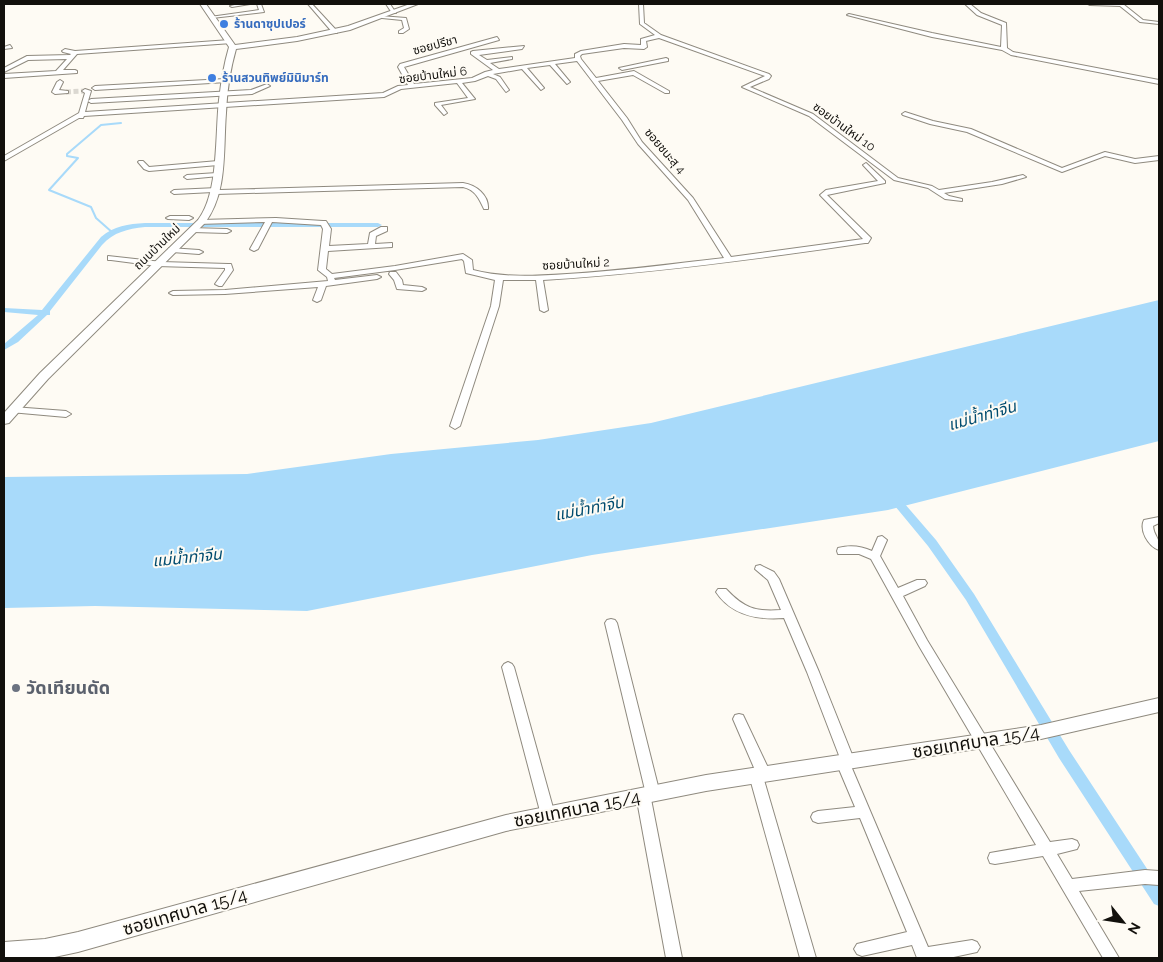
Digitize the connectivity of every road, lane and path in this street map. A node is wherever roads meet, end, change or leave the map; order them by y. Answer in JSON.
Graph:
{"nodes":[{"id":1,"x":203,"y":4,"type":"edge"},
{"id":2,"x":248,"y":4,"type":"edge"},
{"id":3,"x":258,"y":4,"type":"edge"},
{"id":4,"x":310,"y":4,"type":"edge"},
{"id":5,"x":388,"y":4,"type":"edge"},
{"id":6,"x":416,"y":4,"type":"edge"},
{"id":7,"x":640,"y":4,"type":"edge"},
{"id":8,"x":967,"y":4,"type":"edge"},
{"id":9,"x":1090,"y":4,"type":"edge"},
{"id":10,"x":232,"y":6,"type":"dead end"},
{"id":11,"x":394,"y":12,"type":"junction"},
{"id":12,"x":849,"y":15,"type":"dead end"},
{"id":13,"x":212,"y":17,"type":"junction"},
{"id":14,"x":382,"y":17,"type":"junction"},
{"id":15,"x":1159,"y":23,"type":"edge"},
{"id":16,"x":335,"y":32,"type":"junction"},
{"id":17,"x":402,"y":32,"type":"dead end"},
{"id":18,"x":659,"y":36,"type":"junction"},
{"id":19,"x":497,"y":39,"type":"dead end"},
{"id":20,"x":489,"y":44,"type":"dead end"},
{"id":21,"x":231,"y":45,"type":"junction"},
{"id":22,"x":522,"y":46,"type":"dead end"},
{"id":23,"x":1004,"y":49,"type":"junction"},
{"id":24,"x":469,"y":50,"type":"dead end"},
{"id":25,"x":498,"y":50,"type":"junction"},
{"id":26,"x":66,"y":51,"type":"dead end"},
{"id":27,"x":475,"y":54,"type":"junction"},
{"id":28,"x":73,"y":55,"type":"junction"},
{"id":29,"x":510,"y":58,"type":"dead end"},
{"id":30,"x":578,"y":59,"type":"junction"},
{"id":31,"x":666,"y":60,"type":"dead end"},
{"id":32,"x":66,"y":62,"type":"junction"},
{"id":33,"x":486,"y":62,"type":"junction"},
{"id":34,"x":551,"y":62,"type":"junction"},
{"id":35,"x":13,"y":65,"type":"junction"},
{"id":36,"x":524,"y":67,"type":"junction"},
{"id":37,"x":4,"y":71,"type":"edge"},
{"id":38,"x":60,"y":71,"type":"junction"},
{"id":39,"x":498,"y":71,"type":"junction"},
{"id":40,"x":74,"y":72,"type":"dead end"},
{"id":41,"x":487,"y":73,"type":"junction"},
{"id":42,"x":4,"y":76,"type":"edge"},
{"id":43,"x":594,"y":77,"type":"junction"},
{"id":44,"x":225,"y":80,"type":"junction"},
{"id":45,"x":60,"y":82,"type":"dead end"},
{"id":46,"x":459,"y":82,"type":"junction"},
{"id":47,"x":567,"y":82,"type":"dead end"},
{"id":48,"x":1159,"y":82,"type":"edge"},
{"id":49,"x":148,"y":85,"type":"junction"},
{"id":50,"x":267,"y":86,"type":"dead end"},
{"id":51,"x":412,"y":86,"type":"junction"},
{"id":52,"x":95,"y":88,"type":"tunnel mouth"},
{"id":53,"x":541,"y":88,"type":"dead end"},
{"id":54,"x":506,"y":90,"type":"dead end"},
{"id":55,"x":85,"y":91,"type":"dead end"},
{"id":56,"x":66,"y":92,"type":"dead end"},
{"id":57,"x":667,"y":92,"type":"dead end"},
{"id":58,"x":224,"y":93,"type":"junction"},
{"id":59,"x":143,"y":98,"type":"junction"},
{"id":60,"x":91,"y":101,"type":"tunnel mouth"},
{"id":61,"x":223,"y":107,"type":"junction"},
{"id":62,"x":142,"y":110,"type":"junction"},
{"id":63,"x":444,"y":113,"type":"dead end"},
{"id":64,"x":905,"y":114,"type":"dead end"},
{"id":65,"x":79,"y":116,"type":"junction"},
{"id":66,"x":1159,"y":158,"type":"edge"},
{"id":67,"x":4,"y":159,"type":"edge"},
{"id":68,"x":141,"y":162,"type":"dead end"},
{"id":69,"x":218,"y":163,"type":"junction"},
{"id":70,"x":866,"y":165,"type":"dead end"},
{"id":71,"x":218,"y":175,"type":"junction"},
{"id":72,"x":1023,"y":176,"type":"dead end"},
{"id":73,"x":187,"y":177,"type":"dead end"},
{"id":74,"x":216,"y":191,"type":"junction"},
{"id":75,"x":174,"y":192,"type":"dead end"},
{"id":76,"x":938,"y":192,"type":"junction"},
{"id":77,"x":960,"y":200,"type":"dead end"},
{"id":78,"x":486,"y":208,"type":"dead end"},
{"id":79,"x":170,"y":218,"type":"dead end"},
{"id":80,"x":197,"y":219,"type":"junction"},
{"id":81,"x":270,"y":220,"type":"junction"},
{"id":82,"x":384,"y":229,"type":"dead end"},
{"id":83,"x":193,"y":230,"type":"junction"},
{"id":84,"x":227,"y":231,"type":"dead end"},
{"id":85,"x":389,"y":245,"type":"dead end"},
{"id":86,"x":372,"y":246,"type":"junction"},
{"id":87,"x":254,"y":249,"type":"dead end"},
{"id":88,"x":324,"y":249,"type":"junction"},
{"id":89,"x":172,"y":250,"type":"junction"},
{"id":90,"x":199,"y":252,"type":"dead end"},
{"id":91,"x":111,"y":258,"type":"dead end"},
{"id":92,"x":729,"y":261,"type":"junction"},
{"id":93,"x":459,"y":263,"type":"dead end"},
{"id":94,"x":158,"y":264,"type":"junction"},
{"id":95,"x":393,"y":274,"type":"junction"},
{"id":96,"x":328,"y":275,"type":"junction"},
{"id":97,"x":539,"y":277,"type":"junction"},
{"id":98,"x":499,"y":278,"type":"junction"},
{"id":99,"x":333,"y":283,"type":"junction"},
{"id":100,"x":219,"y":284,"type":"dead end"},
{"id":101,"x":322,"y":285,"type":"junction"},
{"id":102,"x":422,"y":289,"type":"dead end"},
{"id":103,"x":173,"y":293,"type":"dead end"},
{"id":104,"x":317,"y":300,"type":"dead end"},
{"id":105,"x":544,"y":310,"type":"dead end"},
{"id":106,"x":13,"y":410,"type":"junction"},
{"id":107,"x":66,"y":414,"type":"dead end"},
{"id":108,"x":4,"y":420,"type":"edge"},
{"id":109,"x":455,"y":426,"type":"dead end"},
{"id":110,"x":1159,"y":520,"type":"edge"},
{"id":111,"x":882,"y":540,"type":"dead end"},
{"id":112,"x":1159,"y":546,"type":"edge"},
{"id":113,"x":842,"y":551,"type":"dead end"},
{"id":114,"x":875,"y":556,"type":"junction"},
{"id":115,"x":760,"y":569,"type":"dead end"},
{"id":116,"x":920,"y":583,"type":"dead end"},
{"id":117,"x":722,"y":592,"type":"dead end"},
{"id":118,"x":896,"y":594,"type":"junction"},
{"id":119,"x":788,"y":614,"type":"junction"},
{"id":120,"x":611,"y":623,"type":"dead end"},
{"id":121,"x":508,"y":667,"type":"dead end"},
{"id":122,"x":1159,"y":704,"type":"edge"},
{"id":123,"x":739,"y":719,"type":"dead end"},
{"id":124,"x":980,"y":741,"type":"junction"},
{"id":125,"x":846,"y":762,"type":"junction"},
{"id":126,"x":760,"y":774,"type":"junction"},
{"id":127,"x":648,"y":794,"type":"junction"},
{"id":128,"x":864,"y":812,"type":"junction"},
{"id":129,"x":548,"y":815,"type":"junction"},
{"id":130,"x":818,"y":817,"type":"dead end"},
{"id":131,"x":1072,"y":845,"type":"dead end"},
{"id":132,"x":1044,"y":848,"type":"junction"},
{"id":133,"x":995,"y":858,"type":"dead end"},
{"id":134,"x":1154,"y":877,"type":"edge"},
{"id":135,"x":1067,"y":886,"type":"junction"},
{"id":136,"x":916,"y":937,"type":"junction"},
{"id":137,"x":972,"y":947,"type":"dead end"},
{"id":138,"x":862,"y":949,"type":"dead end"},
{"id":139,"x":4,"y":952,"type":"edge"},
{"id":140,"x":924,"y":957,"type":"edge"},
{"id":141,"x":674,"y":958,"type":"edge"},
{"id":142,"x":808,"y":958,"type":"edge"},
{"id":143,"x":1111,"y":958,"type":"edge"}],
"edges":[{"from":1,"to":13,"type":"street"},
{"from":2,"to":10,"type":"street"},
{"from":3,"to":13,"type":"street"},
{"from":4,"to":16,"type":"street"},
{"from":5,"to":11,"type":"street"},
{"from":6,"to":11,"type":"street"},
{"from":7,"to":18,"type":"street","name":"ซอยบ้านใหม่ 10"},
{"from":8,"to":23,"type":"street"},
{"from":9,"to":15,"type":"street"},
{"from":11,"to":14,"type":"street"},
{"from":12,"to":23,"type":"street"},
{"from":13,"to":21,"type":"street"},
{"from":14,"to":16,"type":"street"},
{"from":14,"to":17,"type":"street"},
{"from":16,"to":21,"type":"street"},
{"from":18,"to":30,"type":"street","name":"ซอยบ้านใหม่ 6"},
{"from":18,"to":76,"type":"street","name":"ซอยบ้านใหม่ 10"},
{"from":19,"to":51,"type":"street","name":"ซอยปรีชา"},
{"from":20,"to":25,"type":"street"},
{"from":21,"to":28,"type":"street"},
{"from":21,"to":44,"type":"street","name":"ถนนบ้านใหม่"},
{"from":22,"to":25,"type":"street"},
{"from":23,"to":48,"type":"street"},
{"from":24,"to":27,"type":"street"},
{"from":25,"to":27,"type":"street"},
{"from":26,"to":28,"type":"street"},
{"from":27,"to":33,"type":"street"},
{"from":28,"to":32,"type":"street"},
{"from":28,"to":35,"type":"street"},
{"from":29,"to":33,"type":"street"},
{"from":30,"to":34,"type":"street","name":"ซอยบ้านใหม่ 6"},
{"from":30,"to":43,"type":"street","name":"ซอยชนะสุ 4"},
{"from":31,"to":43,"type":"street"},
{"from":32,"to":35,"type":"street"},
{"from":32,"to":38,"type":"street"},
{"from":33,"to":39,"type":"street"},
{"from":34,"to":36,"type":"street","name":"ซอยบ้านใหม่ 6"},
{"from":34,"to":47,"type":"street"},
{"from":35,"to":37,"type":"street"},
{"from":36,"to":39,"type":"street","name":"ซอยบ้านใหม่ 6"},
{"from":36,"to":53,"type":"street"},
{"from":37,"to":38,"type":"street"},
{"from":38,"to":40,"type":"street"},
{"from":38,"to":42,"type":"street"},
{"from":39,"to":41,"type":"street","name":"ซอยบ้านใหม่ 6"},
{"from":41,"to":46,"type":"street","name":"ซอยบ้านใหม่ 6"},
{"from":41,"to":54,"type":"street"},
{"from":43,"to":57,"type":"street"},
{"from":43,"to":92,"type":"street","name":"ซอยชนะสุ 4"},
{"from":44,"to":49,"type":"street"},
{"from":44,"to":58,"type":"street","name":"ถนนบ้านใหม่"},
{"from":45,"to":56,"type":"street"},
{"from":46,"to":51,"type":"street","name":"ซอยบ้านใหม่ 6"},
{"from":46,"to":63,"type":"street"},
{"from":49,"to":52,"type":"street"},
{"from":49,"to":59,"type":"street"},
{"from":50,"to":58,"type":"street"},
{"from":51,"to":61,"type":"street","name":"ซอยบ้านใหม่ 6"},
{"from":55,"to":65,"type":"street"},
{"from":58,"to":59,"type":"street"},
{"from":58,"to":61,"type":"street","name":"ถนนบ้านใหม่"},
{"from":59,"to":60,"type":"street"},
{"from":59,"to":62,"type":"street"},
{"from":61,"to":62,"type":"street"},
{"from":61,"to":65,"type":"street"},
{"from":61,"to":69,"type":"street","name":"ถนนบ้านใหม่"},
{"from":62,"to":65,"type":"street"},
{"from":64,"to":66,"type":"street"},
{"from":65,"to":67,"type":"street"},
{"from":68,"to":69,"type":"street"},
{"from":69,"to":71,"type":"street","name":"ถนนบ้านใหม่"},
{"from":70,"to":92,"type":"street","name":"ซอยบ้านใหม่ 2"},
{"from":71,"to":73,"type":"street"},
{"from":71,"to":74,"type":"street","name":"ถนนบ้านใหม่"},
{"from":72,"to":76,"type":"street"},
{"from":74,"to":75,"type":"street"},
{"from":74,"to":78,"type":"street"},
{"from":74,"to":80,"type":"street","name":"ถนนบ้านใหม่"},
{"from":76,"to":77,"type":"street","name":"ซอยบ้านใหม่ 10"},
{"from":79,"to":80,"type":"street"},
{"from":80,"to":81,"type":"street"},
{"from":80,"to":83,"type":"street","name":"ถนนบ้านใหม่"},
{"from":81,"to":87,"type":"street"},
{"from":81,"to":88,"type":"street"},
{"from":82,"to":86,"type":"street"},
{"from":83,"to":84,"type":"street"},
{"from":83,"to":89,"type":"street","name":"ถนนบ้านใหม่"},
{"from":85,"to":86,"type":"street"},
{"from":86,"to":88,"type":"street"},
{"from":88,"to":96,"type":"street"},
{"from":89,"to":90,"type":"street"},
{"from":89,"to":94,"type":"street","name":"ถนนบ้านใหม่"},
{"from":91,"to":94,"type":"street"},
{"from":92,"to":97,"type":"street","name":"ซอยบ้านใหม่ 2"},
{"from":93,"to":95,"type":"street"},
{"from":94,"to":100,"type":"street"},
{"from":94,"to":106,"type":"street","name":"ถนนบ้านใหม่"},
{"from":95,"to":99,"type":"street"},
{"from":95,"to":102,"type":"street"},
{"from":96,"to":98,"type":"street","name":"ซอยบ้านใหม่ 2"},
{"from":96,"to":99,"type":"street"},
{"from":97,"to":98,"type":"street","name":"ซอยบ้านใหม่ 2"},
{"from":97,"to":105,"type":"street"},
{"from":98,"to":109,"type":"street"},
{"from":99,"to":101,"type":"street"},
{"from":101,"to":103,"type":"street"},
{"from":101,"to":104,"type":"street"},
{"from":106,"to":107,"type":"street"},
{"from":106,"to":108,"type":"street","name":"ถนนบ้านใหม่"},
{"from":110,"to":112,"type":"street"},
{"from":111,"to":114,"type":"street"},
{"from":113,"to":114,"type":"street"},
{"from":114,"to":118,"type":"street"},
{"from":115,"to":119,"type":"street"},
{"from":116,"to":118,"type":"street"},
{"from":117,"to":119,"type":"street"},
{"from":118,"to":124,"type":"street"},
{"from":119,"to":125,"type":"street"},
{"from":120,"to":127,"type":"street"},
{"from":121,"to":129,"type":"street"},
{"from":122,"to":124,"type":"street","name":"ซอยเทศบาล 15/4"},
{"from":123,"to":126,"type":"street"},
{"from":124,"to":125,"type":"street","name":"ซอยเทศบาล 15/4"},
{"from":124,"to":132,"type":"street"},
{"from":125,"to":126,"type":"street","name":"ซอยเทศบาล 15/4"},
{"from":125,"to":128,"type":"street"},
{"from":126,"to":127,"type":"street","name":"ซอยเทศบาล 15/4"},
{"from":126,"to":142,"type":"street"},
{"from":127,"to":129,"type":"street","name":"ซอยเทศบาล 15/4"},
{"from":127,"to":141,"type":"street"},
{"from":128,"to":130,"type":"street"},
{"from":128,"to":136,"type":"street"},
{"from":129,"to":139,"type":"street","name":"ซอยเทศบาล 15/4"},
{"from":131,"to":132,"type":"street"},
{"from":132,"to":133,"type":"street"},
{"from":132,"to":135,"type":"street"},
{"from":134,"to":135,"type":"street"},
{"from":135,"to":143,"type":"street"},
{"from":136,"to":138,"type":"street"},
{"from":136,"to":140,"type":"street"},
{"from":137,"to":140,"type":"street"}]}
